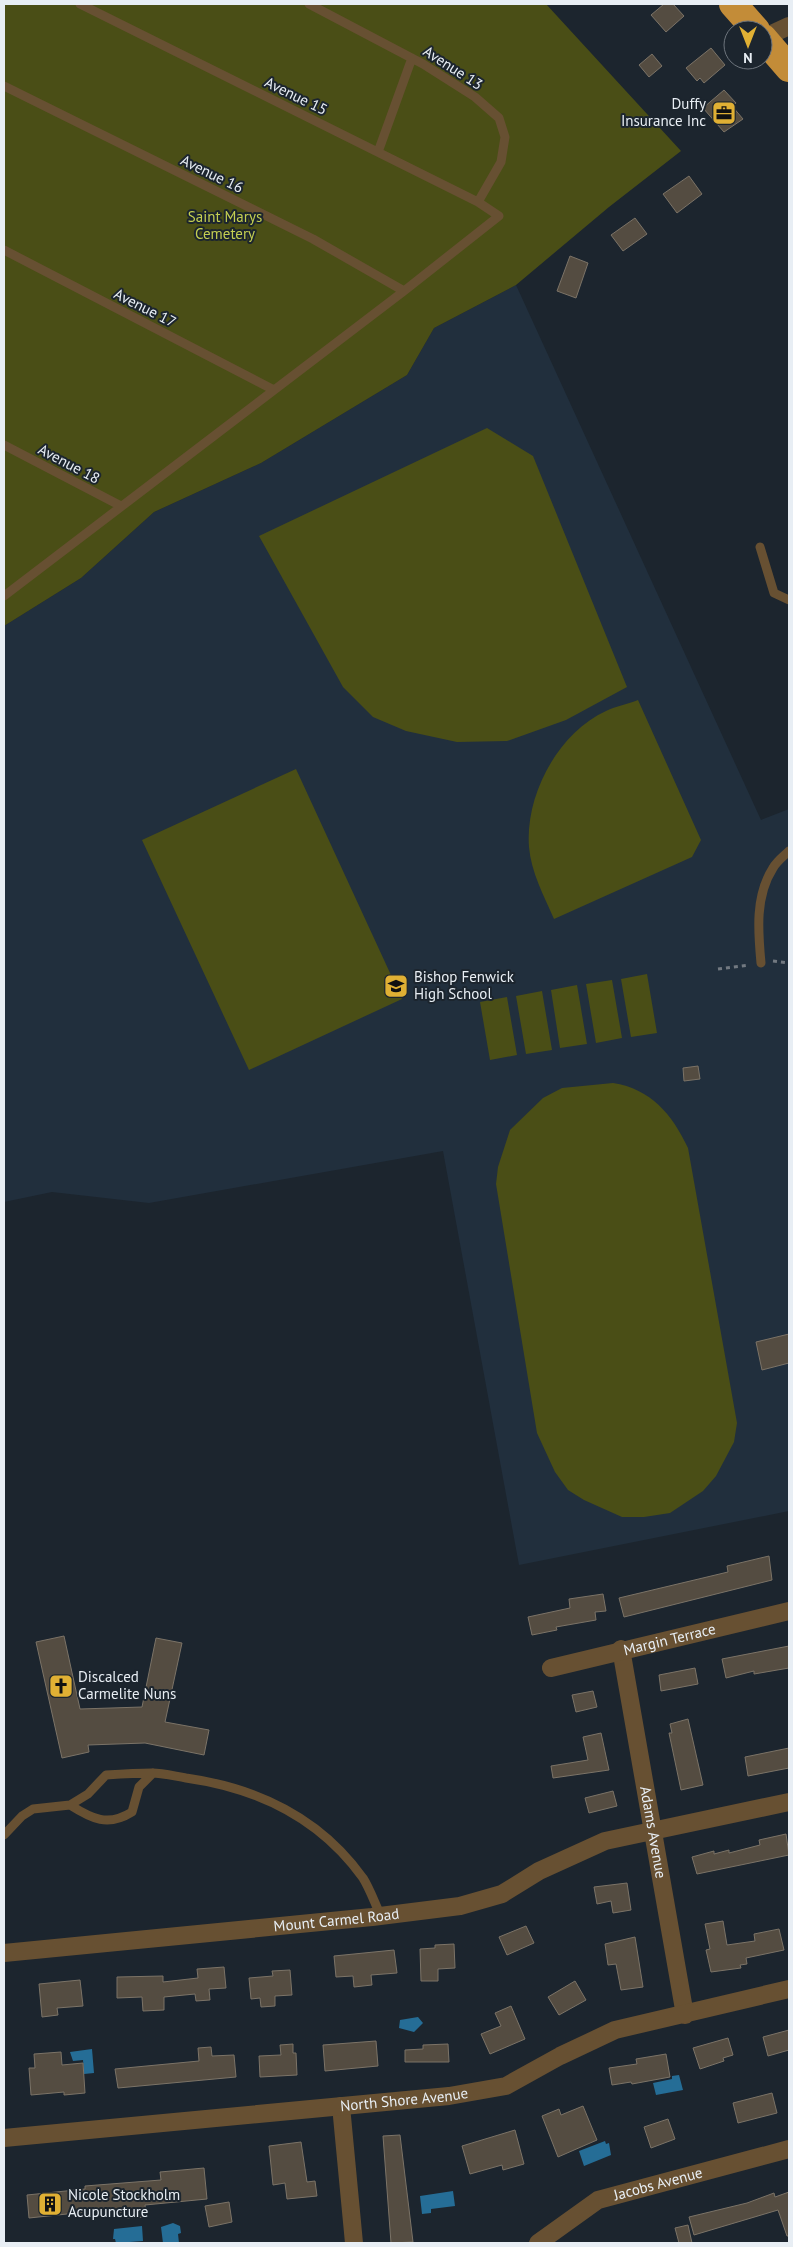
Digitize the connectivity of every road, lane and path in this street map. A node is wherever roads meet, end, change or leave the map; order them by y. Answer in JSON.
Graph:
{"nodes":[{"id":1,"x":80,"y":4,"type":"edge"},
{"id":2,"x":308,"y":4,"type":"edge"},
{"id":3,"x":733,"y":4,"type":"edge"},
{"id":4,"x":747,"y":20,"type":"edge"},
{"id":5,"x":789,"y":26,"type":"edge"},
{"id":6,"x":773,"y":33,"type":"edge"},
{"id":7,"x":773,"y":50,"type":"edge"},
{"id":8,"x":412,"y":58,"type":"junction"},
{"id":9,"x":789,"y":68,"type":"edge"},
{"id":10,"x":4,"y":86,"type":"edge"},
{"id":11,"x":378,"y":152,"type":"junction"},
{"id":12,"x":478,"y":202,"type":"junction"},
{"id":13,"x":4,"y":250,"type":"edge"},
{"id":14,"x":404,"y":291,"type":"junction"},
{"id":15,"x":274,"y":390,"type":"junction"},
{"id":16,"x":4,"y":445,"type":"edge"},
{"id":17,"x":121,"y":506,"type":"junction"},
{"id":18,"x":760,"y":547,"type":"dead end"},
{"id":19,"x":4,"y":596,"type":"edge"},
{"id":20,"x":789,"y":600,"type":"edge"},
{"id":21,"x":789,"y":851,"type":"edge"},
{"id":22,"x":789,"y":962,"type":"edge"},
{"id":23,"x":761,"y":963,"type":"junction"},
{"id":24,"x":718,"y":969,"type":"dead end"},
{"id":25,"x":789,"y":1611,"type":"edge"},
{"id":26,"x":621,"y":1650,"type":"junction"},
{"id":27,"x":551,"y":1668,"type":"dead end"},
{"id":28,"x":153,"y":1773,"type":"junction"},
{"id":29,"x":789,"y":1802,"type":"edge"},
{"id":30,"x":70,"y":1805,"type":"junction"},
{"id":31,"x":654,"y":1830,"type":"junction"},
{"id":32,"x":4,"y":1835,"type":"edge"},
{"id":33,"x":381,"y":1916,"type":"junction"},
{"id":34,"x":4,"y":1953,"type":"edge"},
{"id":35,"x":789,"y":1989,"type":"edge"},
{"id":36,"x":685,"y":2015,"type":"junction"},
{"id":37,"x":340,"y":2106,"type":"junction"},
{"id":38,"x":4,"y":2138,"type":"edge"},
{"id":39,"x":789,"y":2150,"type":"edge"},
{"id":40,"x":354,"y":2243,"type":"edge"},
{"id":41,"x":538,"y":2243,"type":"edge"}],
"edges":[{"from":1,"to":11,"type":"lane","name":"Avenue 15"},
{"from":2,"to":8,"type":"lane","name":"Avenue 13"},
{"from":3,"to":4,"type":"highway"},
{"from":5,"to":6,"type":"street"},
{"from":7,"to":9,"type":"highway"},
{"from":8,"to":11,"type":"lane"},
{"from":8,"to":12,"type":"lane","name":"Avenue 13"},
{"from":10,"to":14,"type":"lane","name":"Avenue 16"},
{"from":11,"to":12,"type":"lane","name":"Avenue 15"},
{"from":12,"to":14,"type":"lane","name":"Avenue 15"},
{"from":13,"to":15,"type":"lane","name":"Avenue 17"},
{"from":14,"to":15,"type":"lane"},
{"from":15,"to":17,"type":"lane"},
{"from":16,"to":17,"type":"lane","name":"Avenue 18"},
{"from":17,"to":19,"type":"lane"},
{"from":18,"to":20,"type":"lane"},
{"from":21,"to":23,"type":"lane"},
{"from":22,"to":23,"type":"path"},
{"from":23,"to":24,"type":"path"},
{"from":25,"to":26,"type":"street","name":"Margin Terrace"},
{"from":26,"to":27,"type":"street","name":"Margin Terrace"},
{"from":26,"to":31,"type":"street","name":"Adams Avenue"},
{"from":28,"to":30,"type":"lane"},
{"from":28,"to":30,"type":"lane"},
{"from":28,"to":33,"type":"lane"},
{"from":29,"to":31,"type":"street","name":"Mount Carmel Road"},
{"from":30,"to":32,"type":"lane"},
{"from":31,"to":33,"type":"street","name":"Mount Carmel Road"},
{"from":31,"to":36,"type":"street","name":"Adams Avenue"},
{"from":33,"to":34,"type":"street","name":"Mount Carmel Road"},
{"from":35,"to":36,"type":"street","name":"North Shore Avenue"},
{"from":36,"to":37,"type":"street","name":"North Shore Avenue"},
{"from":37,"to":38,"type":"street","name":"North Shore Avenue"},
{"from":37,"to":40,"type":"street"},
{"from":39,"to":41,"type":"street","name":"Jacobs Avenue"}]}
